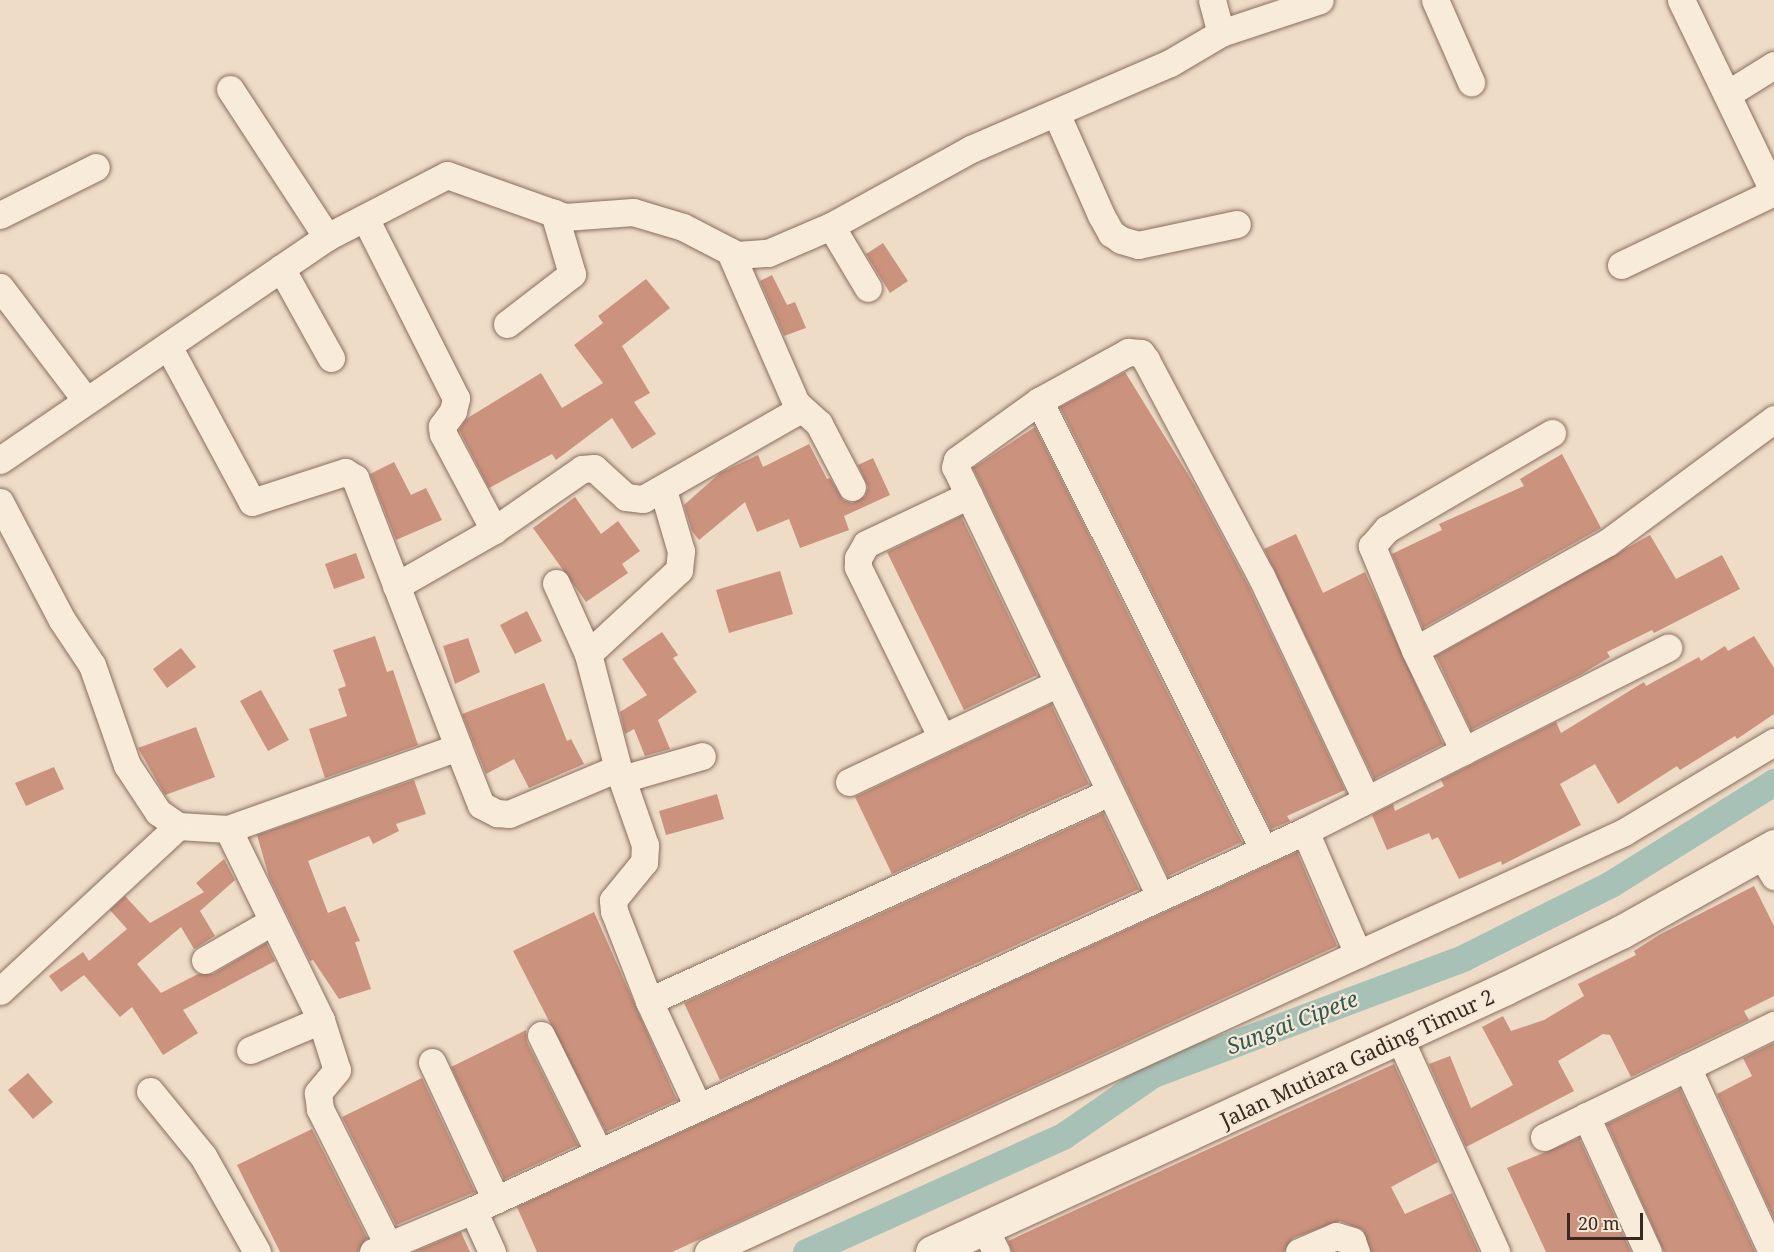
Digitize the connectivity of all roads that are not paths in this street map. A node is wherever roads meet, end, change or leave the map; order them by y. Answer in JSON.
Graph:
{"nodes":[{"id":1,"x":1212,"y":0,"type":"edge"},
{"id":2,"x":1320,"y":0,"type":"edge"},
{"id":3,"x":1435,"y":0,"type":"edge"},
{"id":4,"x":1681,"y":0,"type":"edge"},
{"id":5,"x":1221,"y":33,"type":"junction"},
{"id":6,"x":1774,"y":65,"type":"edge"},
{"id":7,"x":1471,"y":82,"type":"dead end"},
{"id":8,"x":230,"y":89,"type":"dead end"},
{"id":9,"x":1729,"y":93,"type":"junction"},
{"id":10,"x":1056,"y":113,"type":"junction"},
{"id":11,"x":96,"y":167,"type":"dead end"},
{"id":12,"x":1774,"y":192,"type":"edge"},
{"id":13,"x":554,"y":213,"type":"junction"},
{"id":14,"x":0,"y":215,"type":"edge"},
{"id":15,"x":365,"y":218,"type":"junction"},
{"id":16,"x":1237,"y":224,"type":"dead end"},
{"id":17,"x":831,"y":226,"type":"junction"},
{"id":18,"x":327,"y":237,"type":"junction"},
{"id":19,"x":730,"y":252,"type":"junction"},
{"id":20,"x":1621,"y":265,"type":"dead end"},
{"id":21,"x":281,"y":268,"type":"junction"},
{"id":22,"x":0,"y":287,"type":"edge"},
{"id":23,"x":868,"y":288,"type":"dead end"},
{"id":24,"x":507,"y":324,"type":"dead end"},
{"id":25,"x":168,"y":346,"type":"junction"},
{"id":26,"x":331,"y":358,"type":"dead end"},
{"id":27,"x":85,"y":399,"type":"junction"},
{"id":28,"x":1039,"y":402,"type":"junction"},
{"id":29,"x":796,"y":403,"type":"junction"},
{"id":30,"x":1774,"y":419,"type":"edge"},
{"id":31,"x":1552,"y":433,"type":"dead end"},
{"id":32,"x":0,"y":460,"type":"edge"},
{"id":33,"x":852,"y":487,"type":"dead end"},
{"id":34,"x":663,"y":490,"type":"junction"},
{"id":35,"x":969,"y":495,"type":"junction"},
{"id":36,"x":0,"y":502,"type":"edge"},
{"id":37,"x":494,"y":530,"type":"junction"},
{"id":38,"x":556,"y":583,"type":"dead end"},
{"id":39,"x":396,"y":586,"type":"junction"},
{"id":40,"x":1668,"y":648,"type":"dead end"},
{"id":41,"x":1415,"y":650,"type":"junction"},
{"id":42,"x":588,"y":654,"type":"junction"},
{"id":43,"x":1058,"y":683,"type":"junction"},
{"id":44,"x":942,"y":738,"type":"junction"},
{"id":45,"x":1774,"y":742,"type":"edge"},
{"id":46,"x":458,"y":747,"type":"junction"},
{"id":47,"x":1464,"y":751,"type":"junction"},
{"id":48,"x":702,"y":756,"type":"dead end"},
{"id":49,"x":620,"y":774,"type":"junction"},
{"id":50,"x":849,"y":782,"type":"dead end"},
{"id":51,"x":1110,"y":792,"type":"junction"},
{"id":52,"x":1366,"y":799,"type":"junction"},
{"id":53,"x":178,"y":826,"type":"junction"},
{"id":54,"x":228,"y":829,"type":"junction"},
{"id":55,"x":1305,"y":831,"type":"junction"},
{"id":56,"x":1263,"y":848,"type":"junction"},
{"id":57,"x":1770,"y":859,"type":"edge"},
{"id":58,"x":1160,"y":896,"type":"junction"},
{"id":59,"x":273,"y":921,"type":"junction"},
{"id":60,"x":1358,"y":954,"type":"junction"},
{"id":61,"x":205,"y":960,"type":"dead end"},
{"id":62,"x":0,"y":991,"type":"edge"},
{"id":63,"x":649,"y":1001,"type":"junction"},
{"id":64,"x":321,"y":1020,"type":"junction"},
{"id":65,"x":1774,"y":1025,"type":"edge"},
{"id":66,"x":541,"y":1035,"type":"dead end"},
{"id":67,"x":1400,"y":1039,"type":"junction"},
{"id":68,"x":250,"y":1050,"type":"dead end"},
{"id":69,"x":432,"y":1062,"type":"dead end"},
{"id":70,"x":1687,"y":1067,"type":"junction"},
{"id":71,"x":150,"y":1091,"type":"dead end"},
{"id":72,"x":697,"y":1105,"type":"junction"},
{"id":73,"x":1586,"y":1116,"type":"junction"},
{"id":74,"x":1544,"y":1137,"type":"dead end"},
{"id":75,"x":598,"y":1153,"type":"junction"},
{"id":76,"x":485,"y":1205,"type":"junction"},
{"id":77,"x":990,"y":1240,"type":"edge"},
{"id":78,"x":381,"y":1249,"type":"edge"},
{"id":79,"x":257,"y":1252,"type":"edge"},
{"id":80,"x":492,"y":1252,"type":"edge"},
{"id":81,"x":708,"y":1252,"type":"edge"},
{"id":82,"x":932,"y":1252,"type":"edge"},
{"id":83,"x":1299,"y":1252,"type":"edge"},
{"id":84,"x":1356,"y":1252,"type":"edge"},
{"id":85,"x":1496,"y":1252,"type":"edge"},
{"id":86,"x":1648,"y":1252,"type":"edge"},
{"id":87,"x":1772,"y":1252,"type":"edge"}],
"edges":[{"from":1,"to":5,"type":"street"},
{"from":2,"to":5,"type":"street"},
{"from":3,"to":7,"type":"street"},
{"from":4,"to":9,"type":"street"},
{"from":5,"to":10,"type":"street"},
{"from":6,"to":9,"type":"street"},
{"from":8,"to":18,"type":"street"},
{"from":9,"to":12,"type":"street"},
{"from":10,"to":16,"type":"street"},
{"from":10,"to":17,"type":"street"},
{"from":11,"to":14,"type":"street"},
{"from":12,"to":20,"type":"street"},
{"from":13,"to":15,"type":"street"},
{"from":13,"to":19,"type":"street"},
{"from":13,"to":24,"type":"street"},
{"from":15,"to":18,"type":"street"},
{"from":15,"to":37,"type":"street"},
{"from":17,"to":19,"type":"street"},
{"from":17,"to":23,"type":"street"},
{"from":18,"to":21,"type":"street"},
{"from":19,"to":29,"type":"street"},
{"from":21,"to":25,"type":"street"},
{"from":21,"to":26,"type":"street"},
{"from":22,"to":27,"type":"street"},
{"from":25,"to":27,"type":"street"},
{"from":25,"to":39,"type":"street"},
{"from":27,"to":32,"type":"street"},
{"from":28,"to":35,"type":"street"},
{"from":28,"to":52,"type":"street"},
{"from":28,"to":56,"type":"street"},
{"from":29,"to":33,"type":"street"},
{"from":29,"to":34,"type":"street"},
{"from":30,"to":41,"type":"street"},
{"from":31,"to":41,"type":"street"},
{"from":34,"to":37,"type":"street"},
{"from":34,"to":42,"type":"street"},
{"from":35,"to":43,"type":"street"},
{"from":35,"to":44,"type":"street"},
{"from":36,"to":53,"type":"street"},
{"from":37,"to":39,"type":"street"},
{"from":38,"to":42,"type":"street"},
{"from":39,"to":46,"type":"street"},
{"from":40,"to":47,"type":"street"},
{"from":41,"to":47,"type":"street"},
{"from":42,"to":49,"type":"street"},
{"from":43,"to":44,"type":"street"},
{"from":43,"to":51,"type":"street"},
{"from":44,"to":50,"type":"street"},
{"from":45,"to":60,"type":"street"},
{"from":46,"to":49,"type":"street"},
{"from":46,"to":54,"type":"street"},
{"from":47,"to":52,"type":"street"},
{"from":48,"to":49,"type":"street"},
{"from":49,"to":63,"type":"street"},
{"from":51,"to":58,"type":"street"},
{"from":51,"to":63,"type":"street"},
{"from":52,"to":55,"type":"street"},
{"from":53,"to":54,"type":"street"},
{"from":53,"to":62,"type":"street"},
{"from":54,"to":59,"type":"street"},
{"from":55,"to":56,"type":"street"},
{"from":55,"to":60,"type":"street"},
{"from":56,"to":58,"type":"street"},
{"from":57,"to":67,"type":"street","name":"Jalan Mutiara Gading Timur 2"},
{"from":58,"to":72,"type":"street"},
{"from":59,"to":61,"type":"street"},
{"from":59,"to":64,"type":"street"},
{"from":60,"to":81,"type":"street"},
{"from":63,"to":72,"type":"street"},
{"from":64,"to":68,"type":"street"},
{"from":64,"to":78,"type":"street"},
{"from":65,"to":70,"type":"street"},
{"from":66,"to":75,"type":"street"},
{"from":67,"to":77,"type":"street","name":"Jalan Mutiara Gading Timur 2"},
{"from":67,"to":85,"type":"street"},
{"from":69,"to":76,"type":"street"},
{"from":70,"to":73,"type":"street"},
{"from":70,"to":87,"type":"street"},
{"from":71,"to":79,"type":"street"},
{"from":72,"to":75,"type":"street"},
{"from":73,"to":74,"type":"street"},
{"from":73,"to":86,"type":"street"},
{"from":75,"to":76,"type":"street"},
{"from":76,"to":78,"type":"street"},
{"from":76,"to":80,"type":"street"},
{"from":77,"to":82,"type":"street","name":"Jalan Mutiara Gading Timur 2"},
{"from":83,"to":84,"type":"street"}]}
